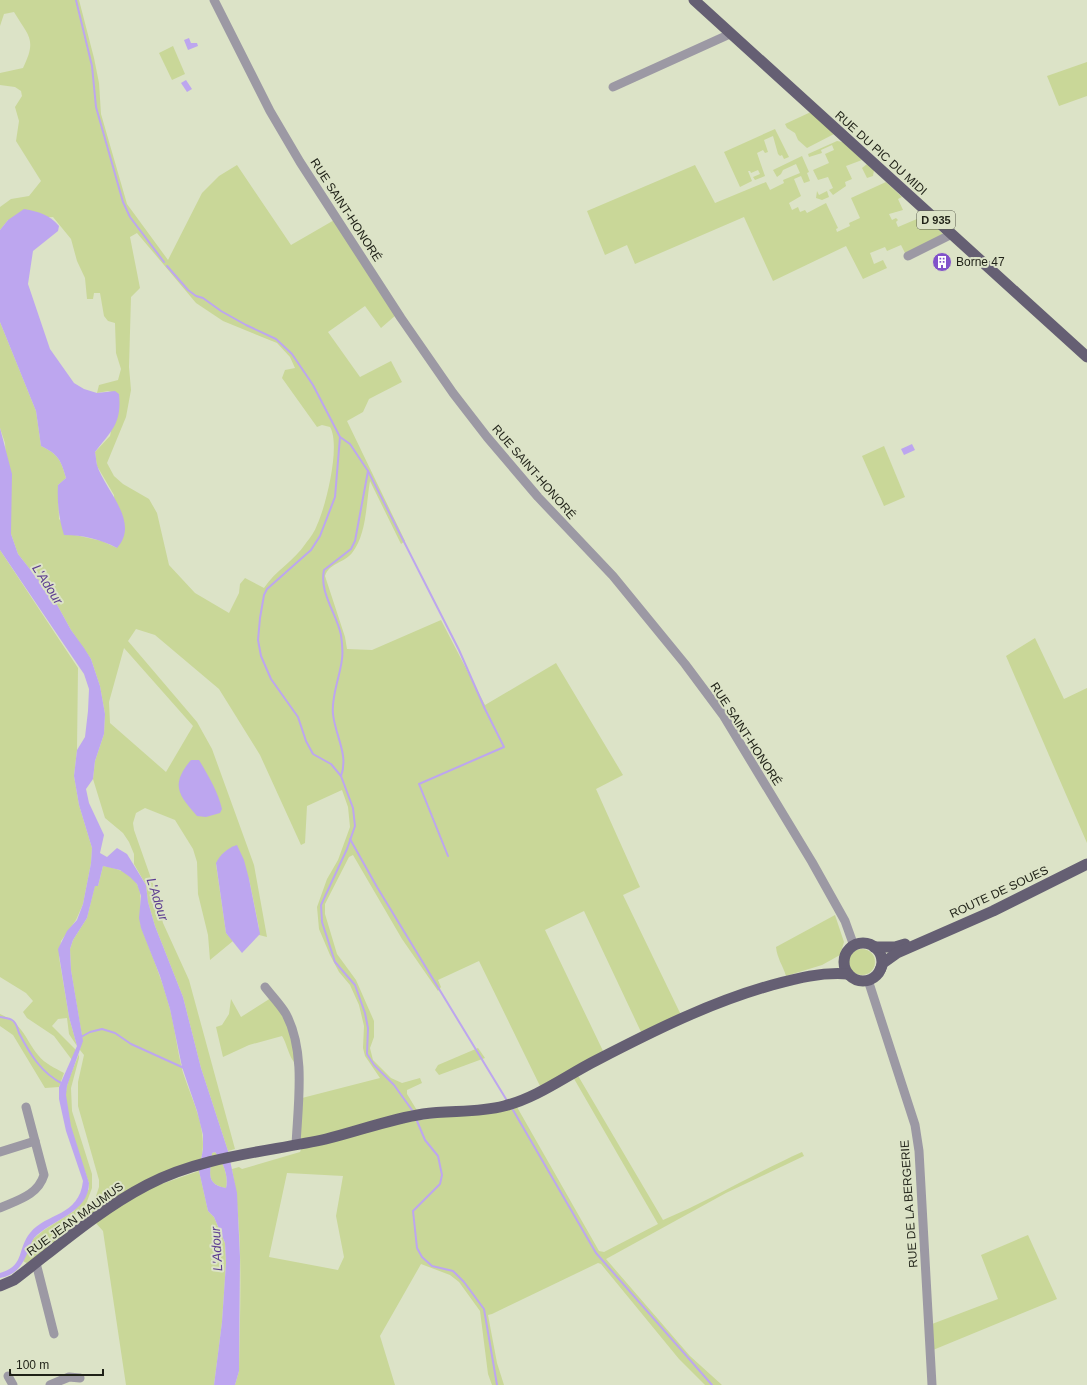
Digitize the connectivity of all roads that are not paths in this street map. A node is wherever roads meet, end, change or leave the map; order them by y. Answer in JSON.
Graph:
{"nodes":[{"id":1,"x":214,"y":0,"type":"edge"},
{"id":2,"x":694,"y":0,"type":"edge"},
{"id":3,"x":730,"y":34,"type":"junction"},
{"id":4,"x":613,"y":87,"type":"dead end"},
{"id":5,"x":952,"y":234,"type":"junction"},
{"id":6,"x":908,"y":256,"type":"dead end"},
{"id":7,"x":1087,"y":357,"type":"edge"},
{"id":8,"x":1087,"y":864,"type":"edge"},
{"id":9,"x":921,"y":942,"type":"junction"},
{"id":10,"x":854,"y":946,"type":"junction"},
{"id":11,"x":874,"y":947,"type":"junction"},
{"id":12,"x":844,"y":957,"type":"junction"},
{"id":13,"x":880,"y":970,"type":"junction"},
{"id":14,"x":848,"y":974,"type":"junction"},
{"id":15,"x":811,"y":975,"type":"junction"},
{"id":16,"x":868,"y":980,"type":"junction"},
{"id":17,"x":265,"y":986,"type":"dead end"},
{"id":18,"x":26,"y":1107,"type":"dead end"},
{"id":19,"x":35,"y":1141,"type":"junction"},
{"id":20,"x":296,"y":1145,"type":"junction"},
{"id":21,"x":0,"y":1152,"type":"edge"},
{"id":22,"x":0,"y":1208,"type":"edge"},
{"id":23,"x":36,"y":1263,"type":"junction"},
{"id":24,"x":0,"y":1286,"type":"edge"},
{"id":25,"x":54,"y":1334,"type":"dead end"},
{"id":26,"x":8,"y":1376,"type":"dead end"},
{"id":27,"x":80,"y":1378,"type":"dead end"},
{"id":28,"x":13,"y":1385,"type":"edge"},
{"id":29,"x":50,"y":1385,"type":"edge"},
{"id":30,"x":932,"y":1385,"type":"edge"}],
"edges":[{"from":1,"to":10,"type":"street","name":"RUE SAINT-HONORÉ"},
{"from":2,"to":3,"type":"main road","name":"RUE DU PIC DU MIDI","number":"D 935"},
{"from":3,"to":4,"type":"street"},
{"from":3,"to":5,"type":"main road","name":"RUE DU PIC DU MIDI","number":"D 935"},
{"from":5,"to":6,"type":"street"},
{"from":5,"to":7,"type":"main road","name":"RUE DU PIC DU MIDI","number":"D 935"},
{"from":8,"to":9,"type":"main road","name":"ROUTE DE SOUES"},
{"from":9,"to":11,"type":"main road","name":"ROUTE DE SOUES"},
{"from":9,"to":13,"type":"main road","name":"ROUTE DE SOUES"},
{"from":10,"to":11,"type":"main road"},
{"from":10,"to":12,"type":"main road"},
{"from":11,"to":13,"type":"main road"},
{"from":12,"to":14,"type":"main road"},
{"from":12,"to":15,"type":"main road"},
{"from":13,"to":16,"type":"main road"},
{"from":14,"to":15,"type":"main road"},
{"from":14,"to":16,"type":"main road"},
{"from":15,"to":20,"type":"main road","name":"RUE JEAN MAUMUS"},
{"from":16,"to":30,"type":"street","name":"RUE DE LA BERGERIE"},
{"from":17,"to":20,"type":"street"},
{"from":18,"to":19,"type":"street"},
{"from":19,"to":21,"type":"street"},
{"from":19,"to":22,"type":"street"},
{"from":20,"to":23,"type":"main road","name":"RUE JEAN MAUMUS"},
{"from":23,"to":24,"type":"main road","name":"RUE JEAN MAUMUS"},
{"from":23,"to":25,"type":"street"},
{"from":26,"to":28,"type":"street"},
{"from":27,"to":29,"type":"street"}]}
